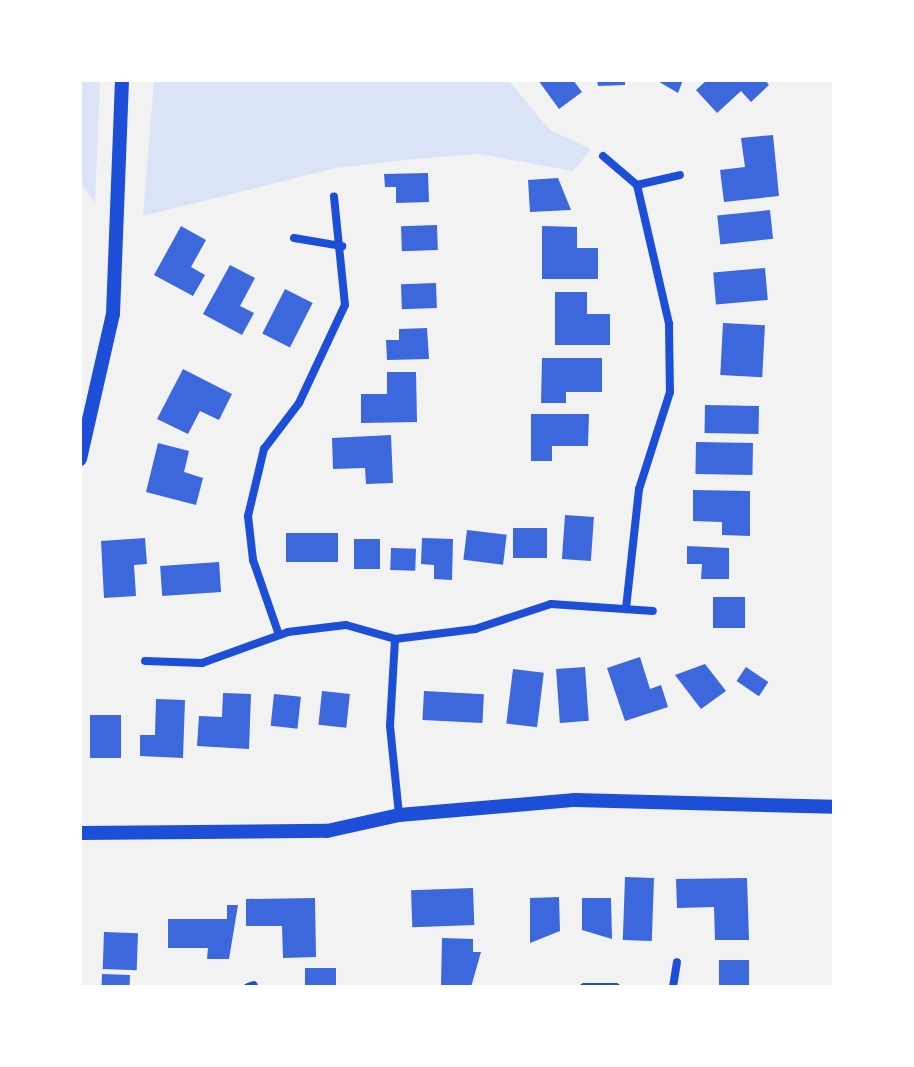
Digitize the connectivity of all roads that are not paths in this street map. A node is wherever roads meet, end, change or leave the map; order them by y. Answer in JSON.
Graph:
{"nodes":[{"id":1,"x":122,"y":80,"type":"edge"},
{"id":2,"x":603,"y":156,"type":"dead end"},
{"id":3,"x":680,"y":175,"type":"dead end"},
{"id":4,"x":637,"y":185,"type":"junction"},
{"id":5,"x":334,"y":197,"type":"dead end"},
{"id":6,"x":294,"y":238,"type":"dead end"},
{"id":7,"x":342,"y":246,"type":"junction"},
{"id":8,"x":80,"y":459,"type":"edge"},
{"id":9,"x":626,"y":609,"type":"junction"},
{"id":10,"x":653,"y":611,"type":"dead end"},
{"id":11,"x":279,"y":635,"type":"junction"},
{"id":12,"x":395,"y":639,"type":"junction"},
{"id":13,"x":145,"y":661,"type":"dead end"},
{"id":14,"x":834,"y":807,"type":"edge"},
{"id":15,"x":399,"y":815,"type":"junction"},
{"id":16,"x":80,"y":833,"type":"edge"},
{"id":17,"x":677,"y":962,"type":"dead end"},
{"id":18,"x":584,"y":987,"type":"edge"},
{"id":19,"x":616,"y":987,"type":"edge"},
{"id":20,"x":673,"y":987,"type":"edge"}],
"edges":[{"from":1,"to":8,"type":"street"},
{"from":2,"to":4,"type":"street"},
{"from":3,"to":4,"type":"street"},
{"from":4,"to":9,"type":"street"},
{"from":5,"to":7,"type":"street"},
{"from":6,"to":7,"type":"street"},
{"from":7,"to":11,"type":"street"},
{"from":9,"to":10,"type":"street"},
{"from":9,"to":12,"type":"street"},
{"from":11,"to":12,"type":"street"},
{"from":11,"to":13,"type":"street"},
{"from":12,"to":15,"type":"street"},
{"from":14,"to":15,"type":"street"},
{"from":15,"to":16,"type":"street"},
{"from":17,"to":20,"type":"street"},
{"from":18,"to":19,"type":"street"}]}
